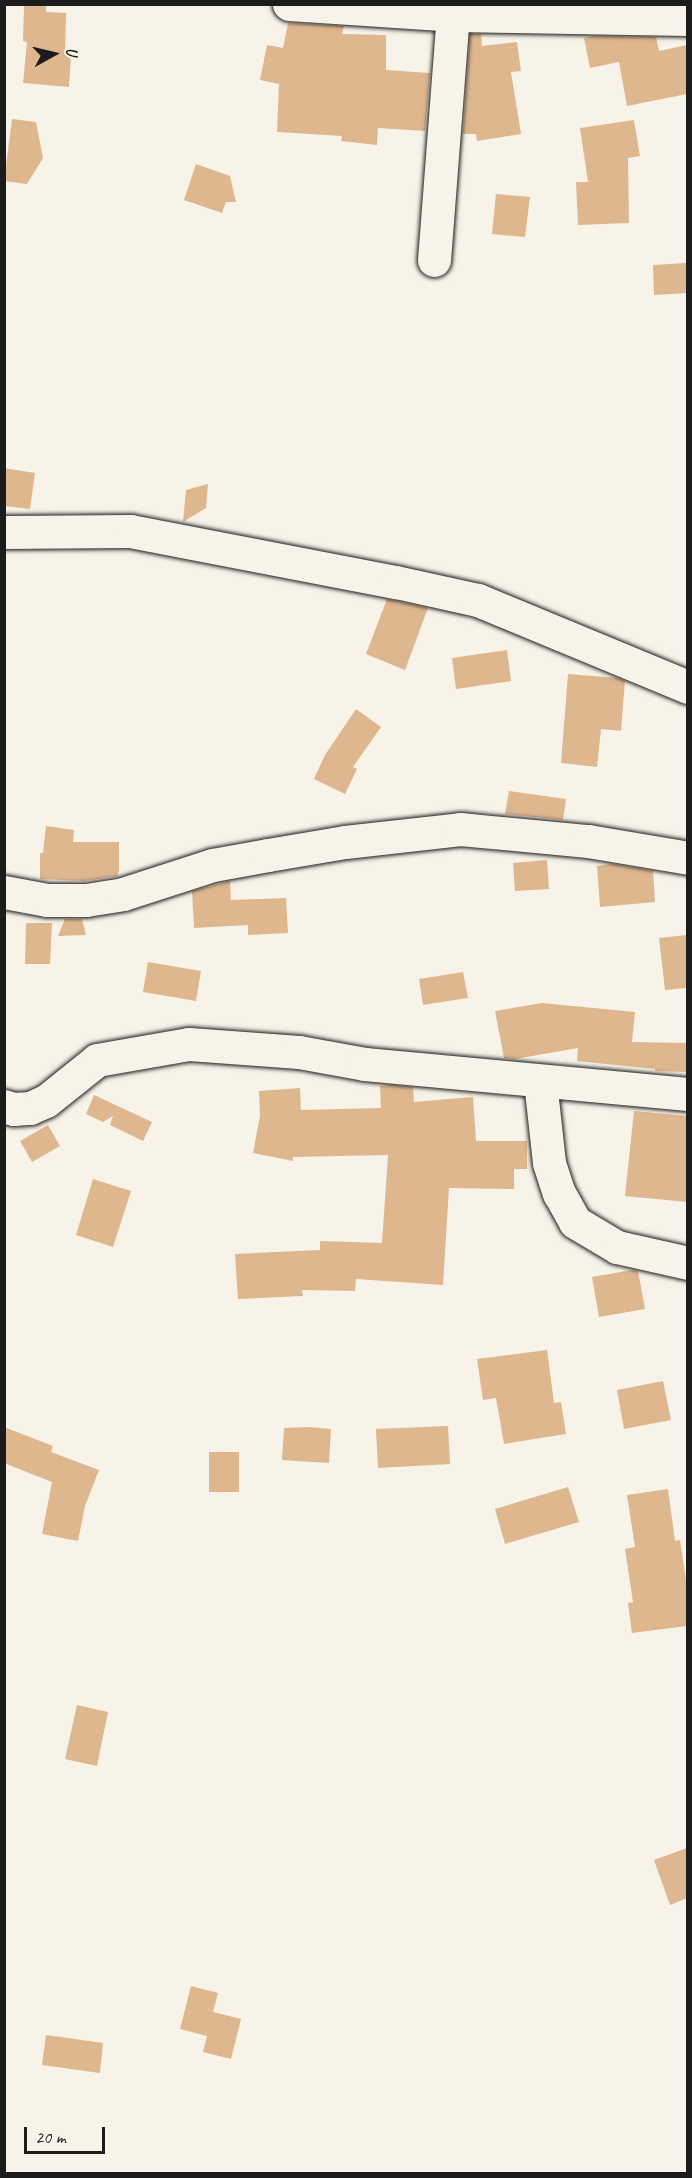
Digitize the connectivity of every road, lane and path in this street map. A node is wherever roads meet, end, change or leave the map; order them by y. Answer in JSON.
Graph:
{"nodes":[{"id":1,"x":289,"y":4,"type":"edge"},
{"id":2,"x":453,"y":15,"type":"junction"},
{"id":3,"x":687,"y":18,"type":"edge"},
{"id":4,"x":434,"y":260,"type":"dead end"},
{"id":5,"x":4,"y":532,"type":"edge"},
{"id":6,"x":687,"y":687,"type":"edge"},
{"id":7,"x":687,"y":858,"type":"edge"},
{"id":8,"x":4,"y":892,"type":"edge"},
{"id":9,"x":540,"y":1081,"type":"junction"},
{"id":10,"x":687,"y":1094,"type":"edge"},
{"id":11,"x":4,"y":1106,"type":"edge"},
{"id":12,"x":687,"y":1263,"type":"edge"}],
"edges":[{"from":1,"to":2,"type":"street"},
{"from":2,"to":3,"type":"street"},
{"from":2,"to":4,"type":"street"},
{"from":5,"to":6,"type":"street"},
{"from":7,"to":8,"type":"street"},
{"from":9,"to":10,"type":"street"},
{"from":9,"to":11,"type":"street"},
{"from":9,"to":12,"type":"street"}]}
